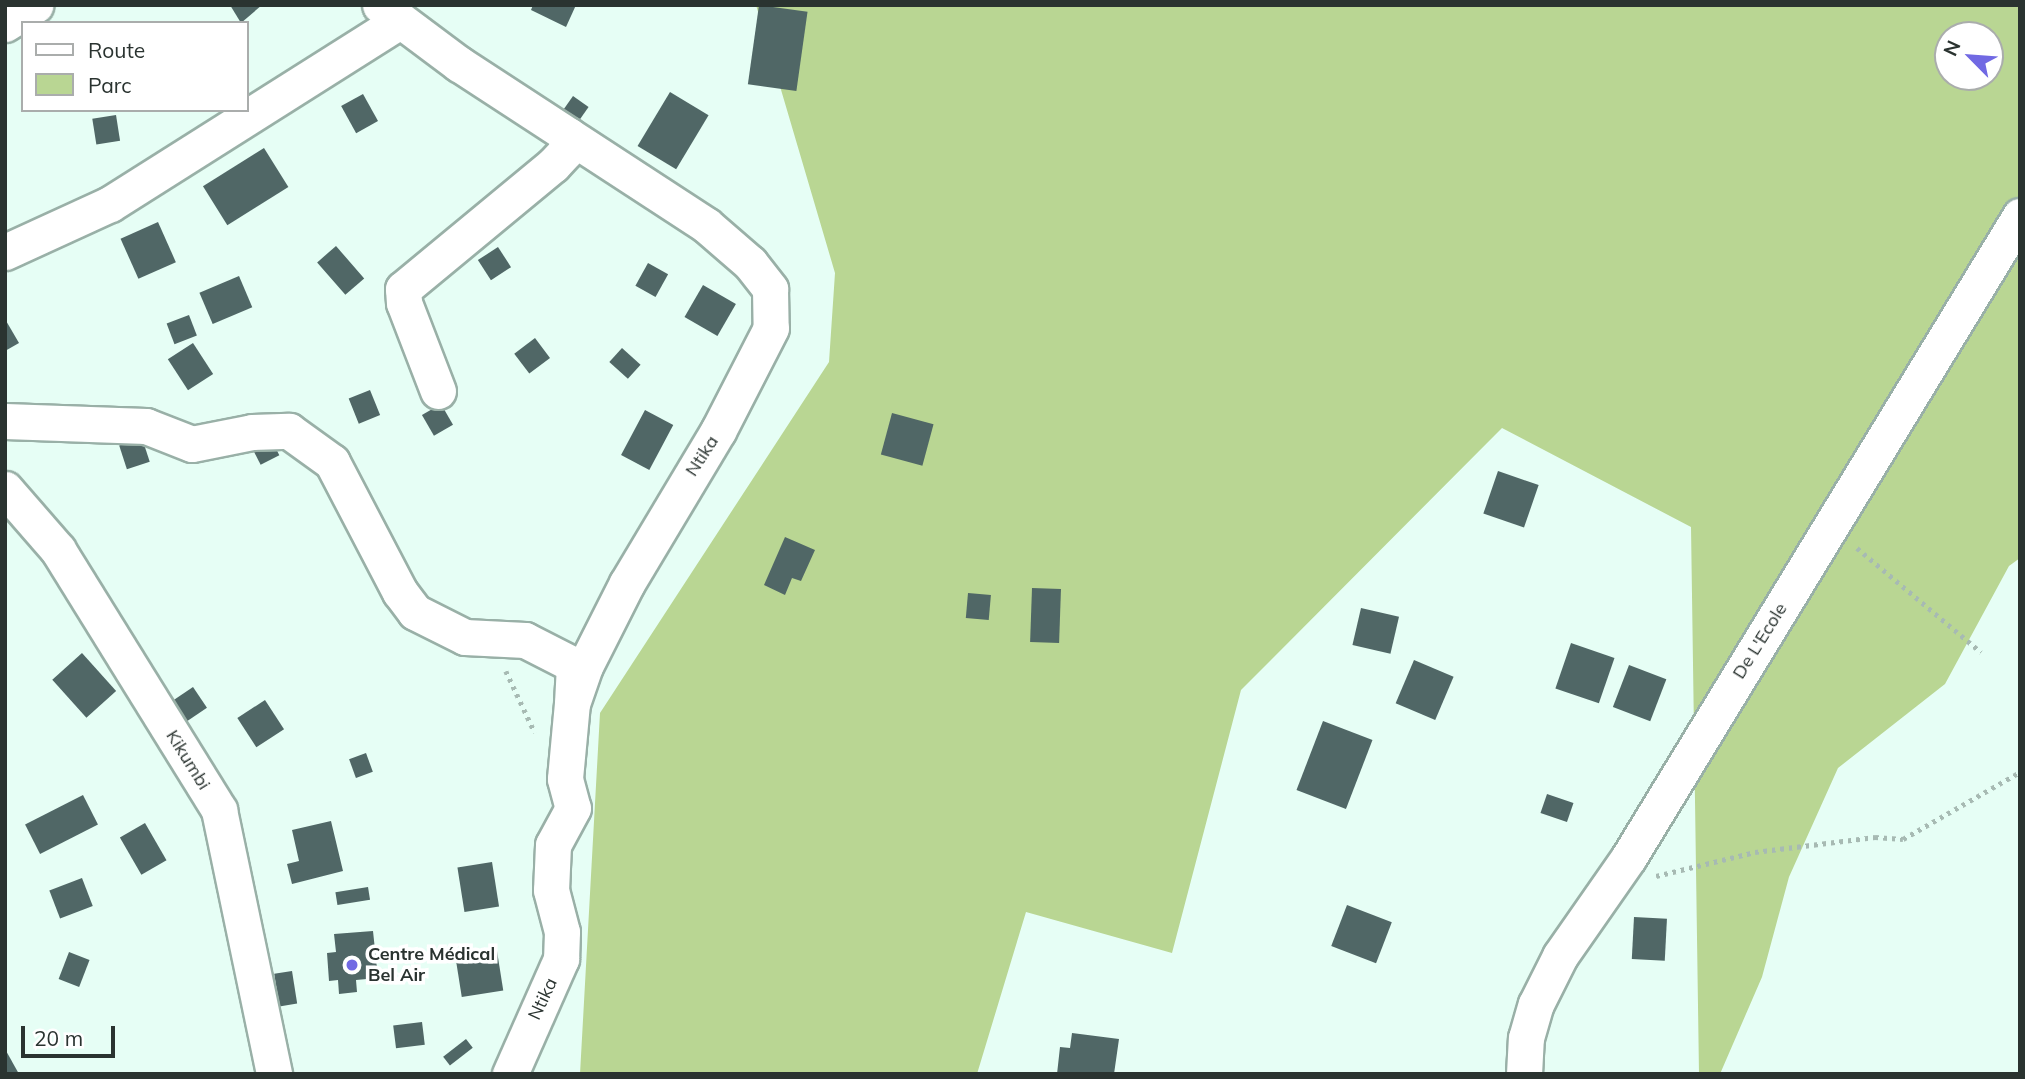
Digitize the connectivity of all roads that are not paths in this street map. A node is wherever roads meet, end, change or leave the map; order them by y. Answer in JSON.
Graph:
{"nodes":[{"id":1,"x":35,"y":5,"type":"edge"},
{"id":2,"x":390,"y":13,"type":"edge"},
{"id":3,"x":5,"y":24,"type":"edge"},
{"id":4,"x":248,"y":110,"type":"edge"},
{"id":5,"x":245,"y":112,"type":"edge"},
{"id":6,"x":569,"y":135,"type":"junction"},
{"id":7,"x":2020,"y":216,"type":"edge"},
{"id":8,"x":5,"y":252,"type":"edge"},
{"id":9,"x":438,"y":391,"type":"dead end"},
{"id":10,"x":5,"y":421,"type":"edge"},
{"id":11,"x":5,"y":489,"type":"edge"},
{"id":12,"x":570,"y":713,"type":"junction"},
{"id":13,"x":274,"y":1074,"type":"edge"},
{"id":14,"x":510,"y":1074,"type":"edge"},
{"id":15,"x":1524,"y":1074,"type":"edge"}],
"edges":[{"from":1,"to":3,"type":"street"},
{"from":2,"to":4,"type":"street"},
{"from":2,"to":6,"type":"street","name":"Ntika"},
{"from":5,"to":8,"type":"street"},
{"from":6,"to":9,"type":"street"},
{"from":6,"to":12,"type":"street","name":"Ntika"},
{"from":7,"to":15,"type":"street","name":"De L'Ecole"},
{"from":10,"to":12,"type":"street"},
{"from":11,"to":13,"type":"street","name":"Kikumbi"},
{"from":12,"to":14,"type":"street","name":"Ntika"}]}
